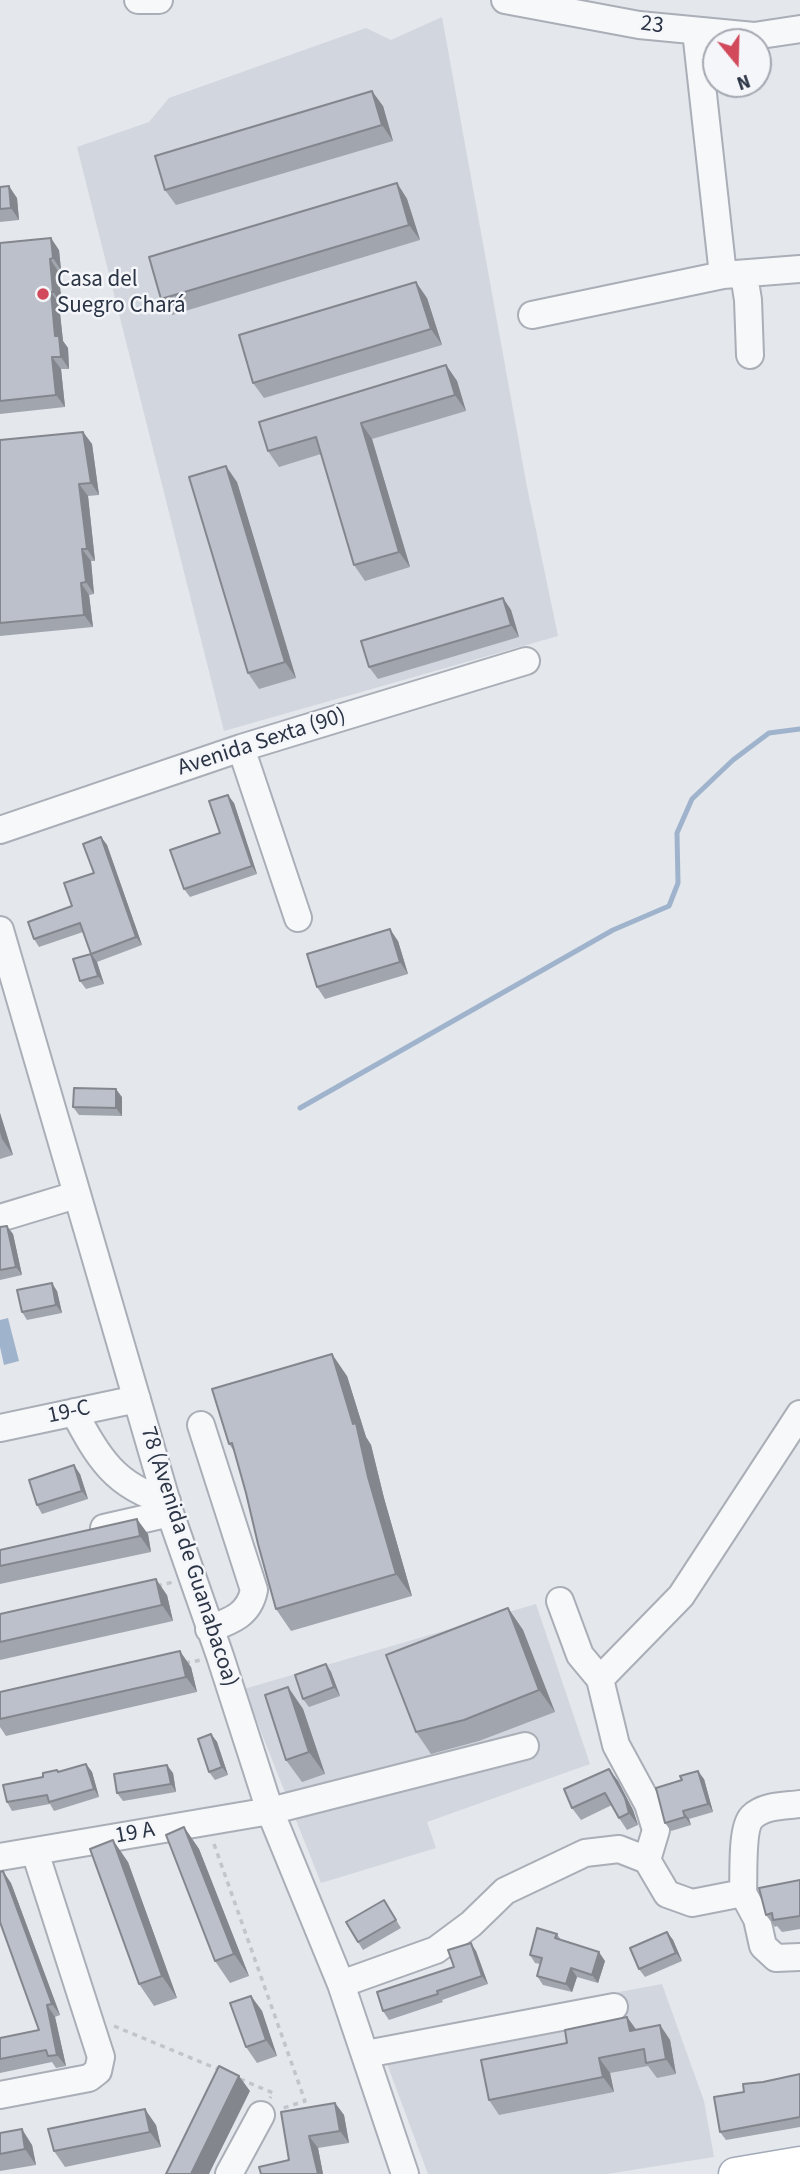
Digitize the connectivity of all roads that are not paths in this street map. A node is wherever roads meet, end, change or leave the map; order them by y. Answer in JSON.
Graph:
{"nodes":[{"id":1,"x":138,"y":0,"type":"edge"},
{"id":2,"x":159,"y":0,"type":"edge"},
{"id":3,"x":505,"y":0,"type":"edge"},
{"id":4,"x":696,"y":30,"type":"junction"},
{"id":5,"x":799,"y":32,"type":"edge"},
{"id":6,"x":800,"y":269,"type":"edge"},
{"id":7,"x":734,"y":275,"type":"junction"},
{"id":8,"x":532,"y":314,"type":"dead end"},
{"id":9,"x":750,"y":355,"type":"dead end"},
{"id":10,"x":526,"y":661,"type":"dead end"},
{"id":11,"x":241,"y":748,"type":"junction"},
{"id":12,"x":0,"y":830,"type":"edge"},
{"id":13,"x":298,"y":918,"type":"dead end"},
{"id":14,"x":0,"y":930,"type":"edge"},
{"id":15,"x":76,"y":1195,"type":"junction"},
{"id":16,"x":0,"y":1218,"type":"edge"},
{"id":17,"x":138,"y":1399,"type":"junction"},
{"id":18,"x":74,"y":1412,"type":"junction"},
{"id":19,"x":800,"y":1414,"type":"edge"},
{"id":20,"x":201,"y":1425,"type":"dead end"},
{"id":21,"x":0,"y":1428,"type":"edge"},
{"id":22,"x":169,"y":1507,"type":"junction"},
{"id":23,"x":79,"y":1534,"type":"edge"},
{"id":24,"x":560,"y":1601,"type":"dead end"},
{"id":25,"x":209,"y":1629,"type":"junction"},
{"id":26,"x":600,"y":1679,"type":"junction"},
{"id":27,"x":525,"y":1746,"type":"dead end"},
{"id":28,"x":800,"y":1804,"type":"edge"},
{"id":29,"x":270,"y":1811,"type":"junction"},
{"id":30,"x":35,"y":1852,"type":"junction"},
{"id":31,"x":0,"y":1857,"type":"edge"},
{"id":32,"x":647,"y":1860,"type":"junction"},
{"id":33,"x":743,"y":1893,"type":"junction"},
{"id":34,"x":800,"y":1957,"type":"edge"},
{"id":35,"x":341,"y":1984,"type":"junction"},
{"id":36,"x":614,"y":2007,"type":"dead end"},
{"id":37,"x":366,"y":2054,"type":"junction"},
{"id":38,"x":0,"y":2095,"type":"edge"},
{"id":39,"x":261,"y":2115,"type":"road end"},
{"id":40,"x":800,"y":2163,"type":"edge"},
{"id":41,"x":229,"y":2174,"type":"edge"},
{"id":42,"x":405,"y":2174,"type":"edge"},
{"id":43,"x":735,"y":2174,"type":"edge"}],
"edges":[{"from":1,"to":2,"type":"street"},
{"from":3,"to":4,"type":"street","name":"23"},
{"from":4,"to":5,"type":"street","name":"23"},
{"from":4,"to":7,"type":"street"},
{"from":6,"to":7,"type":"street"},
{"from":7,"to":8,"type":"street"},
{"from":7,"to":9,"type":"street"},
{"from":10,"to":11,"type":"street","name":"Avenida Sexta (90)"},
{"from":11,"to":12,"type":"street","name":"Avenida Sexta (90)"},
{"from":11,"to":13,"type":"street"},
{"from":14,"to":15,"type":"street","name":"78 (Avenida de Guanabacoa)"},
{"from":15,"to":16,"type":"street"},
{"from":15,"to":17,"type":"street","name":"78 (Avenida de Guanabacoa)"},
{"from":17,"to":18,"type":"street","name":"19-C"},
{"from":17,"to":22,"type":"street","name":"78 (Avenida de Guanabacoa)"},
{"from":18,"to":21,"type":"street","name":"19-C"},
{"from":18,"to":22,"type":"street"},
{"from":19,"to":26,"type":"street"},
{"from":20,"to":25,"type":"street"},
{"from":22,"to":23,"type":"street"},
{"from":22,"to":25,"type":"street","name":"78 (Avenida de Guanabacoa)"},
{"from":24,"to":26,"type":"street"},
{"from":25,"to":29,"type":"street","name":"78 (Avenida de Guanabacoa)"},
{"from":26,"to":32,"type":"street"},
{"from":27,"to":29,"type":"street","name":"19 A"},
{"from":28,"to":33,"type":"street"},
{"from":29,"to":30,"type":"street","name":"19 A"},
{"from":29,"to":35,"type":"street","name":"78 (Avenida de Guanabacoa)"},
{"from":30,"to":31,"type":"street","name":"19 A"},
{"from":30,"to":38,"type":"street"},
{"from":32,"to":33,"type":"street"},
{"from":32,"to":35,"type":"street"},
{"from":33,"to":34,"type":"street"},
{"from":35,"to":37,"type":"street","name":"78 (Avenida de Guanabacoa)"},
{"from":36,"to":37,"type":"street"},
{"from":37,"to":42,"type":"street","name":"78 (Avenida de Guanabacoa)"},
{"from":39,"to":41,"type":"street"},
{"from":40,"to":43,"type":"main road"}]}
